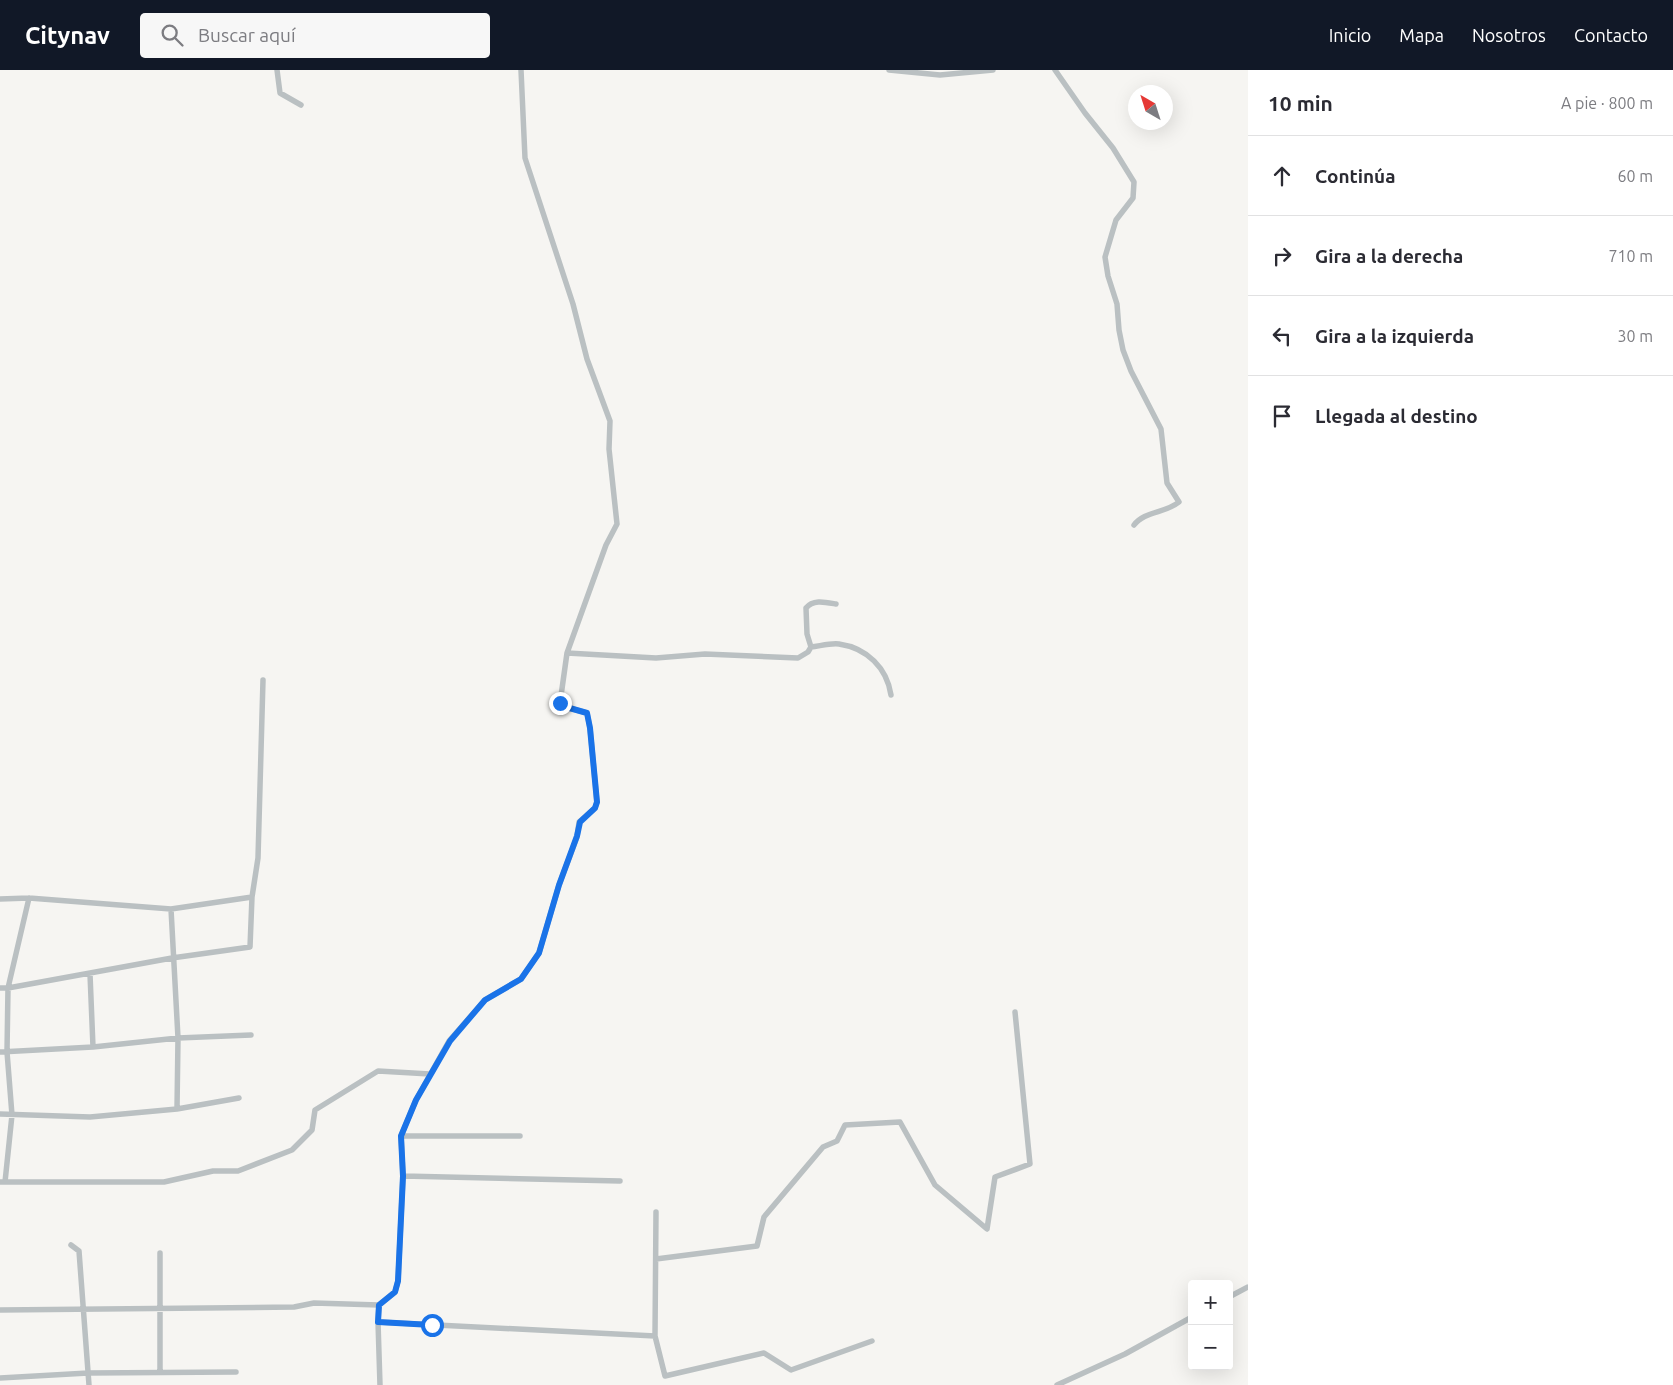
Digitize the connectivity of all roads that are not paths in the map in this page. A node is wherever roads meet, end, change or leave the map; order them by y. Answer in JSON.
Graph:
{"nodes":[{"id":1,"x":277,"y":70,"type":"edge"},
{"id":2,"x":522,"y":70,"type":"edge"},
{"id":3,"x":889,"y":70,"type":"edge"},
{"id":4,"x":993,"y":70,"type":"edge"},
{"id":5,"x":1056,"y":70,"type":"edge"},
{"id":6,"x":302,"y":105,"type":"dead end"},
{"id":7,"x":1134,"y":525,"type":"dead end"},
{"id":8,"x":836,"y":604,"type":"dead end"},
{"id":9,"x":811,"y":647,"type":"junction"},
{"id":10,"x":567,"y":653,"type":"junction"},
{"id":11,"x":263,"y":680,"type":"dead end"},
{"id":12,"x":892,"y":695,"type":"dead end"},
{"id":13,"x":252,"y":897,"type":"junction"},
{"id":14,"x":0,"y":898,"type":"edge"},
{"id":15,"x":28,"y":898,"type":"junction"},
{"id":16,"x":170,"y":909,"type":"junction"},
{"id":17,"x":172,"y":958,"type":"junction"},
{"id":18,"x":90,"y":974,"type":"junction"},
{"id":19,"x":0,"y":988,"type":"edge"},
{"id":20,"x":8,"y":988,"type":"junction"},
{"id":21,"x":1015,"y":1012,"type":"dead end"},
{"id":22,"x":251,"y":1035,"type":"dead end"},
{"id":23,"x":178,"y":1038,"type":"junction"},
{"id":24,"x":93,"y":1048,"type":"junction"},
{"id":25,"x":0,"y":1052,"type":"edge"},
{"id":26,"x":7,"y":1052,"type":"junction"},
{"id":27,"x":430,"y":1074,"type":"junction"},
{"id":28,"x":239,"y":1098,"type":"dead end"},
{"id":29,"x":177,"y":1109,"type":"junction"},
{"id":30,"x":0,"y":1114,"type":"edge"},
{"id":31,"x":12,"y":1115,"type":"junction"},
{"id":32,"x":401,"y":1136,"type":"junction"},
{"id":33,"x":520,"y":1136,"type":"dead end"},
{"id":34,"x":403,"y":1176,"type":"junction"},
{"id":35,"x":620,"y":1181,"type":"dead end"},
{"id":36,"x":2,"y":1182,"type":"edge"},
{"id":37,"x":656,"y":1212,"type":"dead end"},
{"id":38,"x":71,"y":1245,"type":"dead end"},
{"id":39,"x":160,"y":1253,"type":"dead end"},
{"id":40,"x":656,"y":1259,"type":"junction"},
{"id":41,"x":1248,"y":1287,"type":"edge"},
{"id":42,"x":1233,"y":1295,"type":"edge"},
{"id":43,"x":379,"y":1305,"type":"junction"},
{"id":44,"x":84,"y":1308,"type":"junction"},
{"id":45,"x":160,"y":1308,"type":"junction"},
{"id":46,"x":0,"y":1310,"type":"edge"},
{"id":47,"x":1188,"y":1319,"type":"edge"},
{"id":48,"x":378,"y":1322,"type":"junction"},
{"id":49,"x":655,"y":1336,"type":"junction"},
{"id":50,"x":872,"y":1341,"type":"dead end"},
{"id":51,"x":160,"y":1372,"type":"junction"},
{"id":52,"x":236,"y":1372,"type":"dead end"},
{"id":53,"x":88,"y":1373,"type":"junction"},
{"id":54,"x":0,"y":1378,"type":"edge"},
{"id":55,"x":89,"y":1385,"type":"edge"},
{"id":56,"x":380,"y":1385,"type":"edge"},
{"id":57,"x":1057,"y":1385,"type":"edge"}],
"edges":[{"from":1,"to":6,"type":"street"},
{"from":2,"to":10,"type":"street"},
{"from":3,"to":4,"type":"street"},
{"from":5,"to":7,"type":"street"},
{"from":8,"to":9,"type":"street"},
{"from":9,"to":10,"type":"street"},
{"from":9,"to":12,"type":"street"},
{"from":10,"to":27,"type":"street"},
{"from":11,"to":13,"type":"street"},
{"from":13,"to":16,"type":"street"},
{"from":13,"to":17,"type":"street"},
{"from":14,"to":15,"type":"street"},
{"from":15,"to":16,"type":"street"},
{"from":15,"to":20,"type":"street"},
{"from":16,"to":17,"type":"street"},
{"from":17,"to":18,"type":"street"},
{"from":17,"to":23,"type":"street"},
{"from":18,"to":20,"type":"street"},
{"from":18,"to":24,"type":"street"},
{"from":19,"to":20,"type":"street"},
{"from":20,"to":26,"type":"street"},
{"from":21,"to":40,"type":"street"},
{"from":22,"to":23,"type":"street"},
{"from":23,"to":24,"type":"street"},
{"from":23,"to":29,"type":"street"},
{"from":24,"to":26,"type":"street"},
{"from":25,"to":26,"type":"street"},
{"from":26,"to":31,"type":"street"},
{"from":27,"to":32,"type":"street"},
{"from":27,"to":36,"type":"street"},
{"from":28,"to":29,"type":"street"},
{"from":29,"to":31,"type":"street"},
{"from":30,"to":31,"type":"street"},
{"from":31,"to":36,"type":"street"},
{"from":32,"to":33,"type":"street"},
{"from":32,"to":34,"type":"street"},
{"from":34,"to":35,"type":"street"},
{"from":34,"to":43,"type":"street"},
{"from":37,"to":40,"type":"street"},
{"from":38,"to":44,"type":"street"},
{"from":39,"to":45,"type":"street"},
{"from":40,"to":49,"type":"street"},
{"from":41,"to":42,"type":"street"},
{"from":43,"to":45,"type":"street"},
{"from":43,"to":48,"type":"street"},
{"from":44,"to":45,"type":"street"},
{"from":44,"to":46,"type":"street"},
{"from":44,"to":53,"type":"street"},
{"from":45,"to":51,"type":"street"},
{"from":47,"to":57,"type":"street"},
{"from":48,"to":49,"type":"street"},
{"from":48,"to":56,"type":"street"},
{"from":49,"to":50,"type":"street"},
{"from":51,"to":52,"type":"street"},
{"from":51,"to":53,"type":"street"},
{"from":53,"to":54,"type":"street"},
{"from":53,"to":55,"type":"street"}]}
